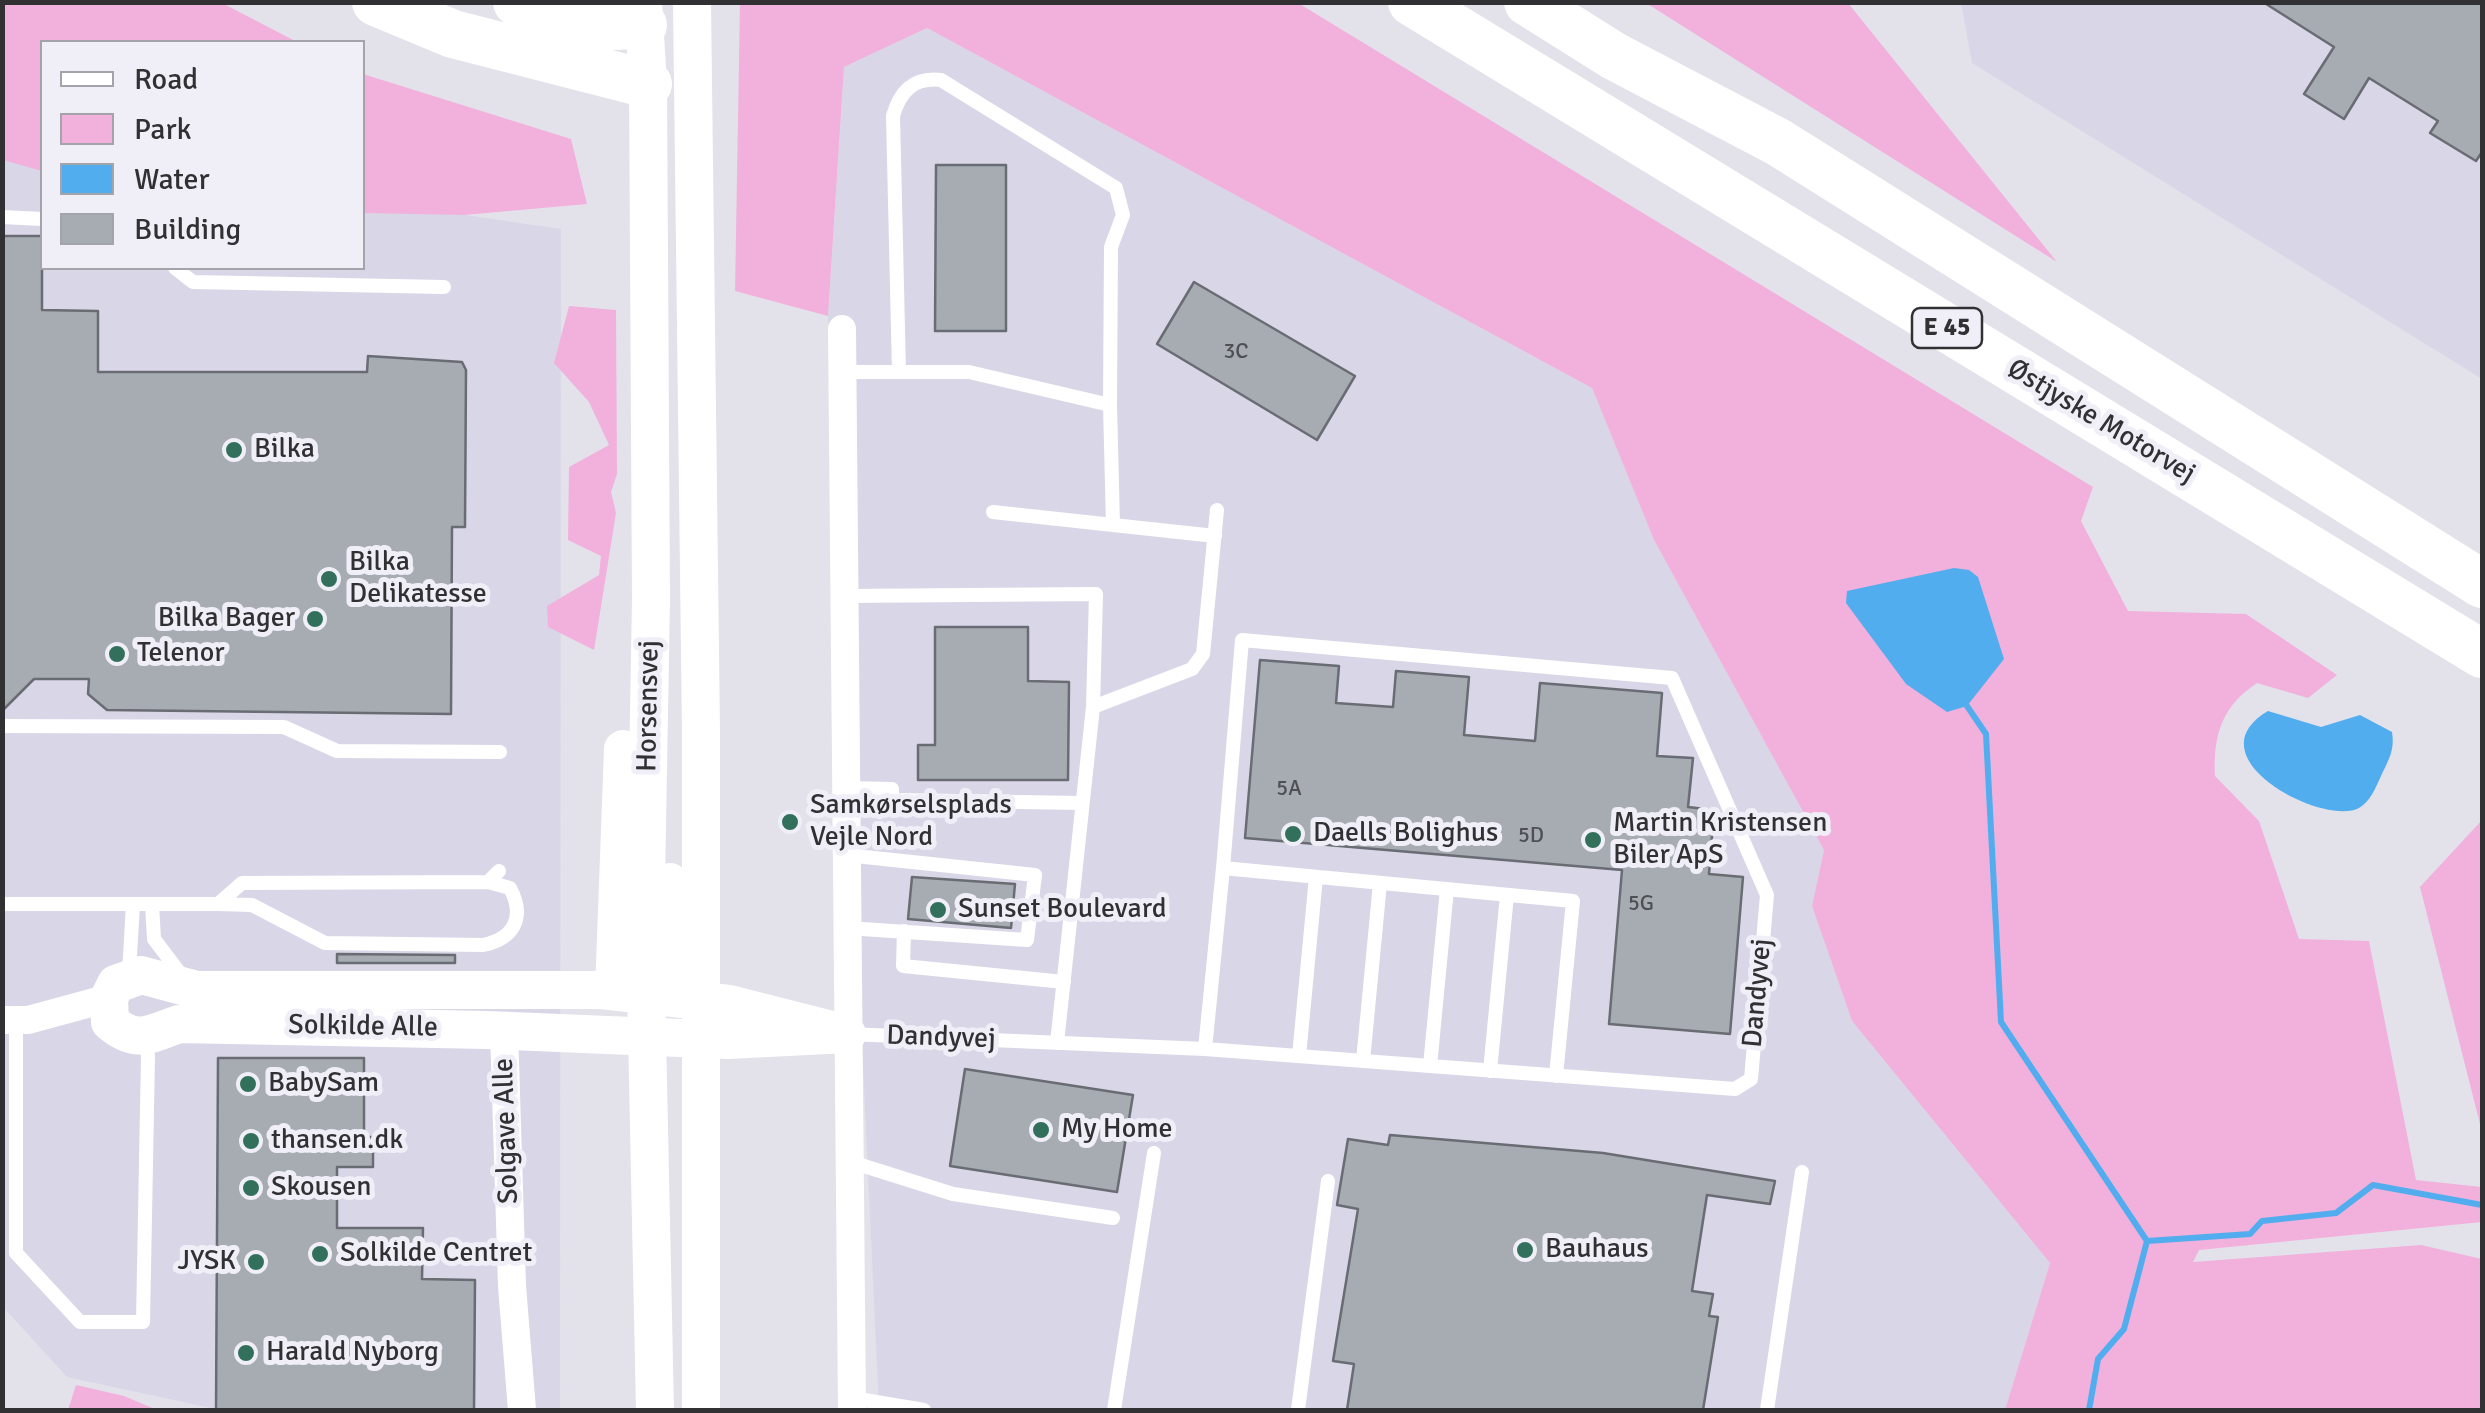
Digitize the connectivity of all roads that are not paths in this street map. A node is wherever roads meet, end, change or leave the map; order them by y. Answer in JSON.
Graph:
{"nodes":[{"id":1,"x":376,"y":2,"type":"edge"},
{"id":2,"x":517,"y":2,"type":"edge"},
{"id":3,"x":1412,"y":2,"type":"edge"},
{"id":4,"x":1528,"y":2,"type":"edge"},
{"id":5,"x":1586,"y":2,"type":"edge"},
{"id":6,"x":643,"y":14,"type":"edge"},
{"id":7,"x":675,"y":48,"type":"edge"},
{"id":8,"x":1778,"y":142,"type":"junction"},
{"id":9,"x":2,"y":217,"type":"edge"},
{"id":10,"x":40,"y":219,"type":"edge"},
{"id":11,"x":178,"y":270,"type":"edge"},
{"id":12,"x":444,"y":287,"type":"dead end"},
{"id":13,"x":842,"y":328,"type":"dead end"},
{"id":14,"x":842,"y":372,"type":"junction"},
{"id":15,"x":899,"y":372,"type":"junction"},
{"id":16,"x":1110,"y":405,"type":"junction"},
{"id":17,"x":1217,"y":510,"type":"dead end"},
{"id":18,"x":993,"y":512,"type":"dead end"},
{"id":19,"x":1113,"y":525,"type":"junction"},
{"id":20,"x":1215,"y":536,"type":"junction"},
{"id":21,"x":2482,"y":584,"type":"edge"},
{"id":22,"x":844,"y":596,"type":"junction"},
{"id":23,"x":651,"y":600,"type":"junction"},
{"id":24,"x":2482,"y":654,"type":"edge"},
{"id":25,"x":1093,"y":707,"type":"junction"},
{"id":26,"x":2,"y":726,"type":"edge"},
{"id":27,"x":500,"y":752,"type":"dead end"},
{"id":28,"x":845,"y":788,"type":"junction"},
{"id":29,"x":1082,"y":803,"type":"junction"},
{"id":30,"x":846,"y":855,"type":"junction"},
{"id":31,"x":1223,"y":868,"type":"junction"},
{"id":32,"x":1316,"y":876,"type":"junction"},
{"id":33,"x":1380,"y":883,"type":"junction"},
{"id":34,"x":1447,"y":889,"type":"junction"},
{"id":35,"x":1507,"y":894,"type":"junction"},
{"id":36,"x":2,"y":904,"type":"edge"},
{"id":37,"x":133,"y":904,"type":"junction"},
{"id":38,"x":152,"y":904,"type":"junction"},
{"id":39,"x":218,"y":904,"type":"junction"},
{"id":40,"x":846,"y":928,"type":"junction"},
{"id":41,"x":904,"y":931,"type":"junction"},
{"id":42,"x":1064,"y":982,"type":"junction"},
{"id":43,"x":198,"y":990,"type":"junction"},
{"id":44,"x":658,"y":995,"type":"junction"},
{"id":45,"x":116,"y":999,"type":"junction"},
{"id":46,"x":15,"y":1020,"type":"edge"},
{"id":47,"x":504,"y":1030,"type":"junction"},
{"id":48,"x":847,"y":1034,"type":"junction"},
{"id":49,"x":670,"y":1037,"type":"junction"},
{"id":50,"x":145,"y":1038,"type":"junction"},
{"id":51,"x":1057,"y":1043,"type":"junction"},
{"id":52,"x":1206,"y":1050,"type":"junction"},
{"id":53,"x":1299,"y":1056,"type":"junction"},
{"id":54,"x":1363,"y":1061,"type":"junction"},
{"id":55,"x":1430,"y":1066,"type":"junction"},
{"id":56,"x":1490,"y":1071,"type":"junction"},
{"id":57,"x":1556,"y":1076,"type":"junction"},
{"id":58,"x":1154,"y":1154,"type":"dead end"},
{"id":59,"x":848,"y":1161,"type":"junction"},
{"id":60,"x":1802,"y":1172,"type":"dead end"},
{"id":61,"x":1328,"y":1181,"type":"dead end"},
{"id":62,"x":1113,"y":1218,"type":"dead end"},
{"id":63,"x":9,"y":1251,"type":"edge"},
{"id":64,"x":655,"y":1363,"type":"junction"},
{"id":65,"x":852,"y":1404,"type":"edge"},
{"id":66,"x":522,"y":1410,"type":"edge"},
{"id":67,"x":655,"y":1410,"type":"edge"},
{"id":68,"x":667,"y":1410,"type":"edge"},
{"id":69,"x":701,"y":1410,"type":"edge"},
{"id":70,"x":924,"y":1410,"type":"edge"},
{"id":71,"x":1114,"y":1410,"type":"edge"},
{"id":72,"x":1298,"y":1410,"type":"edge"},
{"id":73,"x":1766,"y":1410,"type":"edge"}],
"edges":[{"from":1,"to":7,"type":"highway"},
{"from":2,"to":6,"type":"highway"},
{"from":3,"to":24,"type":"highway","name":"Østjyske Motorvej","number":"E 45"},
{"from":4,"to":8,"type":"highway","number":"E 45"},
{"from":5,"to":8,"type":"highway"},
{"from":6,"to":7,"type":"main road","name":"Horsensvej"},
{"from":7,"to":23,"type":"main road","name":"Horsensvej"},
{"from":7,"to":44,"type":"main road","name":"Horsensvej"},
{"from":8,"to":21,"type":"highway","number":"E 45"},
{"from":9,"to":10,"type":"lane"},
{"from":11,"to":12,"type":"lane"},
{"from":13,"to":14,"type":"street","name":"Dandyvej"},
{"from":14,"to":15,"type":"lane"},
{"from":14,"to":22,"type":"street","name":"Dandyvej"},
{"from":15,"to":16,"type":"lane"},
{"from":15,"to":16,"type":"lane"},
{"from":16,"to":19,"type":"lane"},
{"from":17,"to":20,"type":"lane"},
{"from":18,"to":19,"type":"lane"},
{"from":19,"to":20,"type":"lane"},
{"from":20,"to":25,"type":"lane"},
{"from":22,"to":25,"type":"lane"},
{"from":22,"to":28,"type":"street","name":"Dandyvej"},
{"from":23,"to":44,"type":"main road","name":"Horsensvej"},
{"from":23,"to":44,"type":"main road"},
{"from":25,"to":29,"type":"lane"},
{"from":26,"to":27,"type":"lane"},
{"from":28,"to":29,"type":"lane"},
{"from":28,"to":30,"type":"street","name":"Dandyvej"},
{"from":29,"to":42,"type":"lane"},
{"from":30,"to":40,"type":"street","name":"Dandyvej"},
{"from":30,"to":41,"type":"lane"},
{"from":31,"to":32,"type":"lane"},
{"from":31,"to":52,"type":"lane"},
{"from":31,"to":57,"type":"lane","name":"Dandyvej"},
{"from":32,"to":33,"type":"lane"},
{"from":32,"to":53,"type":"lane"},
{"from":33,"to":34,"type":"lane"},
{"from":33,"to":54,"type":"lane"},
{"from":34,"to":35,"type":"lane"},
{"from":34,"to":55,"type":"lane"},
{"from":35,"to":56,"type":"lane"},
{"from":35,"to":57,"type":"lane"},
{"from":36,"to":37,"type":"lane"},
{"from":37,"to":38,"type":"lane"},
{"from":37,"to":45,"type":"lane"},
{"from":38,"to":39,"type":"lane"},
{"from":38,"to":43,"type":"lane"},
{"from":39,"to":39,"type":"lane"},
{"from":40,"to":41,"type":"lane"},
{"from":40,"to":48,"type":"street","name":"Dandyvej"},
{"from":41,"to":42,"type":"lane"},
{"from":42,"to":51,"type":"lane"},
{"from":43,"to":44,"type":"main road","name":"Solkilde Alle"},
{"from":43,"to":45,"type":"main road","name":"Solkilde Alle"},
{"from":44,"to":48,"type":"main road","name":"Dandyvej"},
{"from":44,"to":49,"type":"main road","name":"Horsensvej"},
{"from":44,"to":49,"type":"main road","name":"Horsensvej"},
{"from":45,"to":46,"type":"street","name":"Solkilde Alle"},
{"from":45,"to":50,"type":"main road"},
{"from":46,"to":63,"type":"lane"},
{"from":47,"to":49,"type":"main road","name":"Solkilde Alle"},
{"from":47,"to":50,"type":"main road","name":"Solkilde Alle"},
{"from":47,"to":66,"type":"street","name":"Solgave Alle"},
{"from":48,"to":49,"type":"main road","name":"Dandyvej"},
{"from":48,"to":51,"type":"lane","name":"Dandyvej"},
{"from":48,"to":59,"type":"street","name":"Dandyvej"},
{"from":49,"to":64,"type":"main road","name":"Horsensvej"},
{"from":49,"to":69,"type":"main road","name":"Horsensvej"},
{"from":50,"to":63,"type":"lane"},
{"from":51,"to":52,"type":"lane","name":"Dandyvej"},
{"from":52,"to":53,"type":"lane","name":"Dandyvej"},
{"from":53,"to":54,"type":"lane","name":"Dandyvej"},
{"from":54,"to":55,"type":"lane","name":"Dandyvej"},
{"from":55,"to":56,"type":"lane","name":"Dandyvej"},
{"from":56,"to":57,"type":"lane","name":"Dandyvej"},
{"from":58,"to":71,"type":"lane"},
{"from":59,"to":62,"type":"lane"},
{"from":59,"to":65,"type":"street","name":"Dandyvej"},
{"from":60,"to":73,"type":"lane"},
{"from":61,"to":72,"type":"lane"},
{"from":64,"to":67,"type":"main road","name":"Horsensvej"},
{"from":64,"to":68,"type":"main road"},
{"from":65,"to":70,"type":"lane","name":"Dandyvej"}]}
